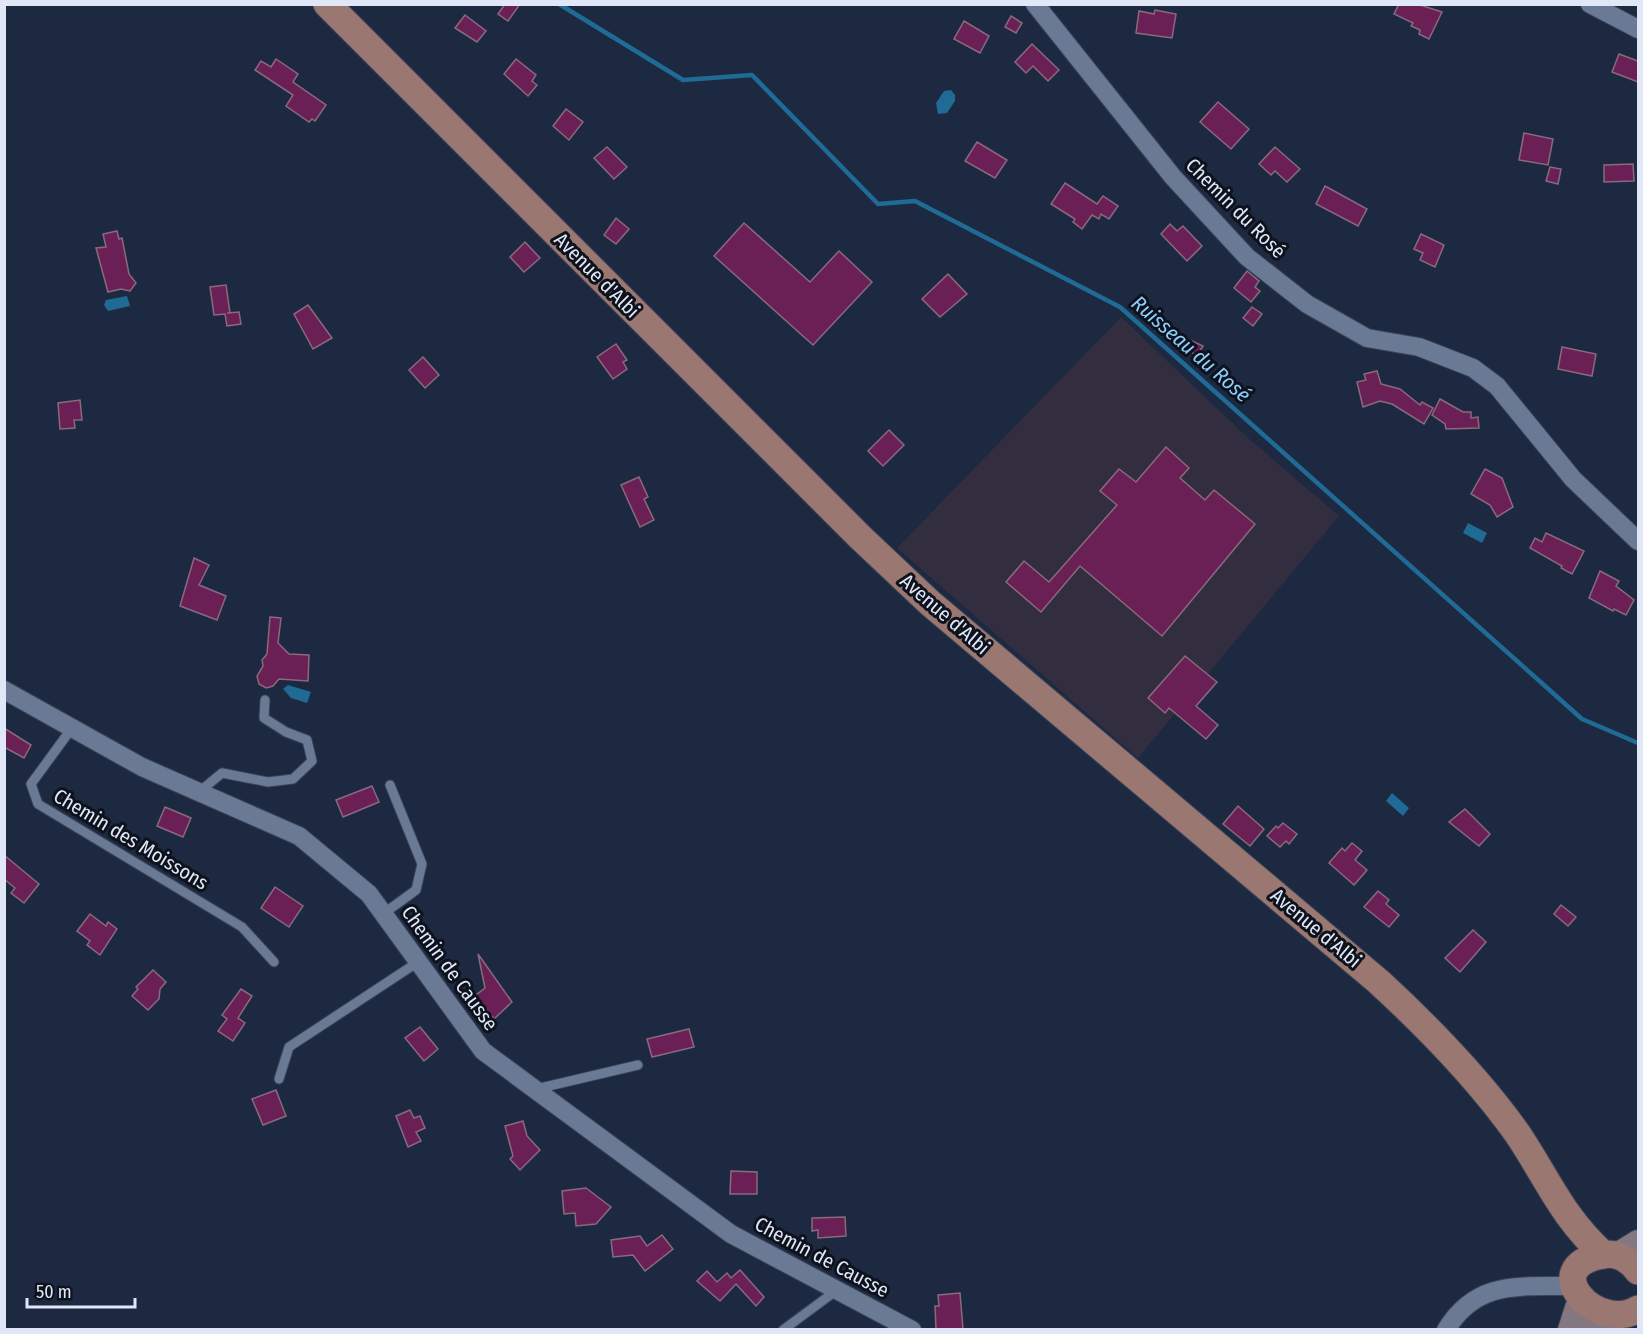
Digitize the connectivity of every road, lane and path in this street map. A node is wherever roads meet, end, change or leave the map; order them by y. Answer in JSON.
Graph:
{"nodes":[{"id":1,"x":327,"y":4,"type":"edge"},
{"id":2,"x":1035,"y":4,"type":"edge"},
{"id":3,"x":1590,"y":4,"type":"edge"},
{"id":4,"x":1638,"y":28,"type":"edge"},
{"id":5,"x":1638,"y":541,"type":"edge"},
{"id":6,"x":4,"y":690,"type":"edge"},
{"id":7,"x":265,"y":700,"type":"dead end"},
{"id":8,"x":72,"y":728,"type":"junction"},
{"id":9,"x":390,"y":785,"type":"dead end"},
{"id":10,"x":199,"y":792,"type":"junction"},
{"id":11,"x":383,"y":914,"type":"junction"},
{"id":12,"x":274,"y":962,"type":"dead end"},
{"id":13,"x":418,"y":962,"type":"junction"},
{"id":14,"x":638,"y":1065,"type":"dead end"},
{"id":15,"x":279,"y":1079,"type":"dead end"},
{"id":16,"x":536,"y":1089,"type":"junction"},
{"id":17,"x":1565,"y":1214,"type":"junction"},
{"id":18,"x":1620,"y":1251,"type":"edge"},
{"id":19,"x":1638,"y":1271,"type":"edge"},
{"id":20,"x":837,"y":1290,"type":"junction"},
{"id":21,"x":1582,"y":1308,"type":"edge"},
{"id":22,"x":1637,"y":1313,"type":"edge"},
{"id":23,"x":783,"y":1329,"type":"edge"},
{"id":24,"x":912,"y":1329,"type":"edge"},
{"id":25,"x":1446,"y":1329,"type":"edge"}],
"edges":[{"from":1,"to":17,"type":"main road","name":"Avenue d'Albi"},
{"from":2,"to":5,"type":"street","name":"Chemin du Rosé"},
{"from":3,"to":4,"type":"street"},
{"from":6,"to":8,"type":"street","name":"Chemin de Causse"},
{"from":7,"to":10,"type":"lane"},
{"from":8,"to":10,"type":"street","name":"Chemin de Causse"},
{"from":8,"to":12,"type":"lane","name":"Chemin des Moissons"},
{"from":9,"to":11,"type":"lane"},
{"from":10,"to":11,"type":"street","name":"Chemin de Causse"},
{"from":11,"to":13,"type":"street","name":"Chemin de Causse"},
{"from":13,"to":15,"type":"lane"},
{"from":13,"to":16,"type":"street","name":"Chemin de Causse"},
{"from":14,"to":16,"type":"lane"},
{"from":16,"to":20,"type":"street","name":"Chemin de Causse"},
{"from":17,"to":18,"type":"main road","name":"Avenue d'Albi"},
{"from":17,"to":21,"type":"main road","name":"Avenue d'Albi"},
{"from":18,"to":19,"type":"main road","name":"Avenue d'Albi"},
{"from":18,"to":21,"type":"main road"},
{"from":20,"to":23,"type":"lane"},
{"from":20,"to":24,"type":"street","name":"Chemin de Causse"},
{"from":21,"to":22,"type":"main road"},
{"from":21,"to":25,"type":"street"}]}
